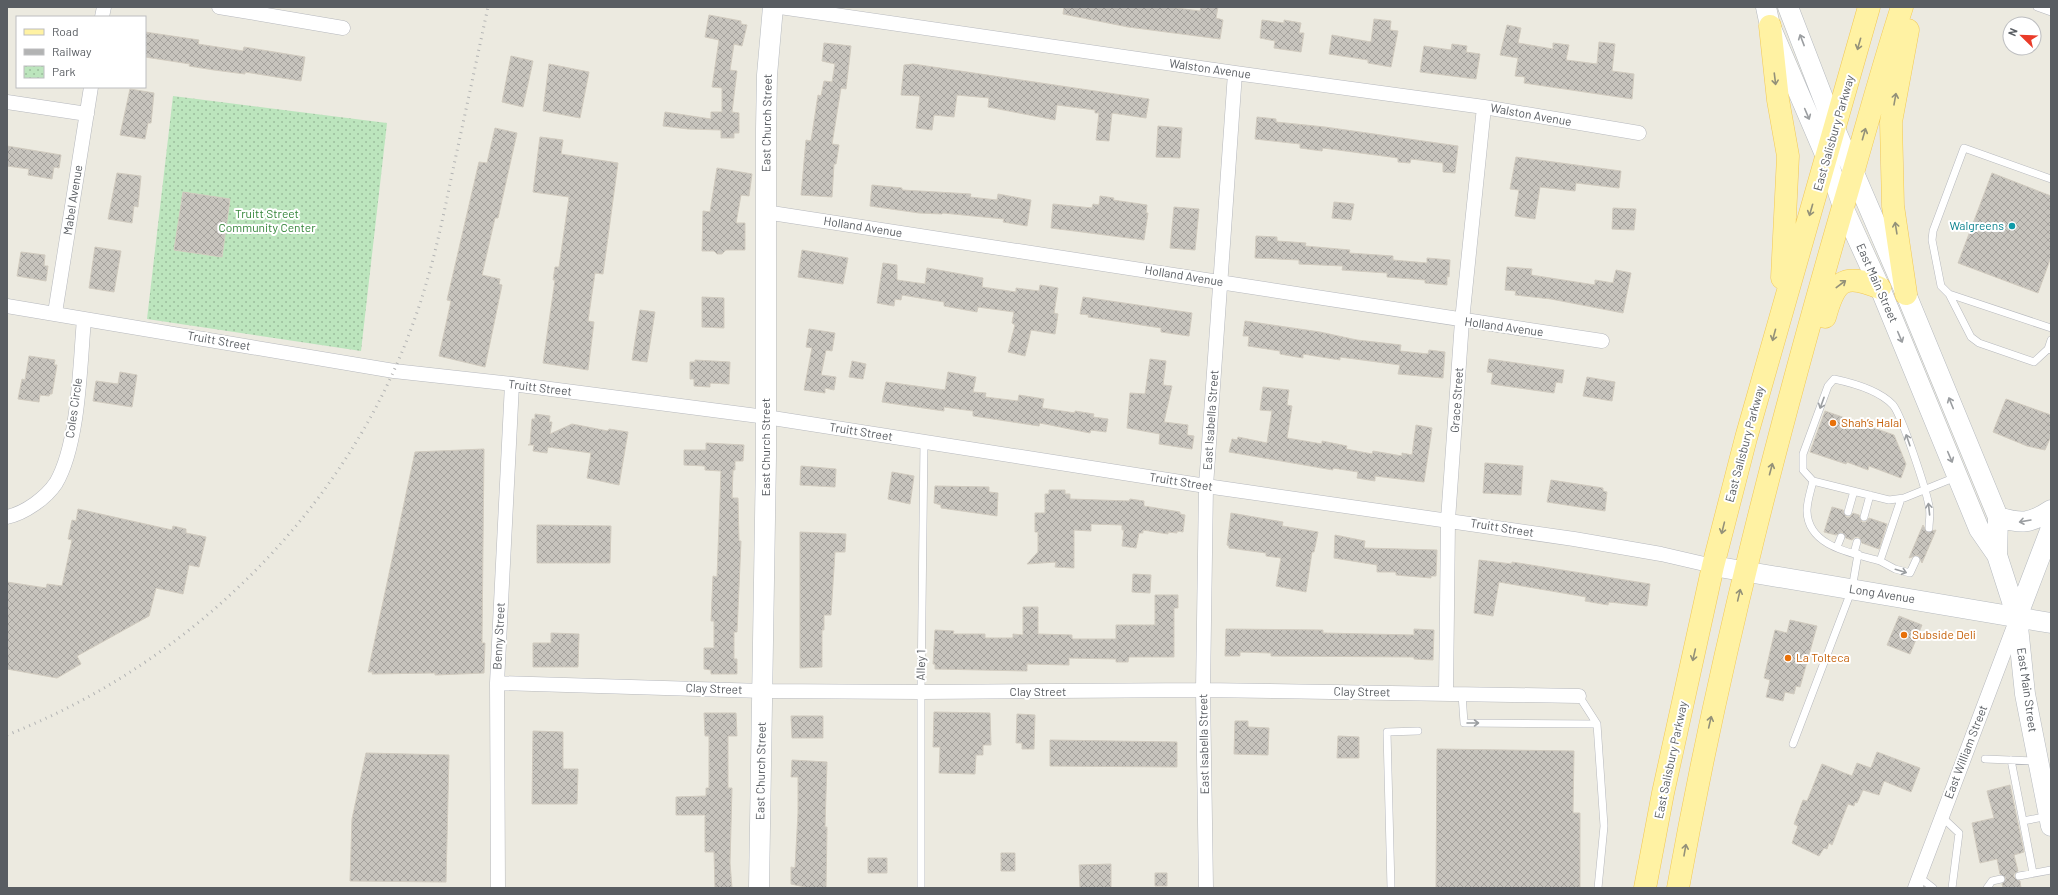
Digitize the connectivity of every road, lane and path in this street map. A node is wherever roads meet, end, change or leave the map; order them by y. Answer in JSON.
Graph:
{"nodes":[{"id":1,"x":219,"y":7,"type":"edge"},
{"id":2,"x":773,"y":7,"type":"edge"},
{"id":3,"x":780,"y":7,"type":"edge"},
{"id":4,"x":1788,"y":7,"type":"edge"},
{"id":5,"x":1870,"y":7,"type":"edge"},
{"id":6,"x":1902,"y":7,"type":"edge"},
{"id":7,"x":1913,"y":7,"type":"edge"},
{"id":8,"x":2037,"y":7,"type":"edge"},
{"id":9,"x":2051,"y":12,"type":"edge"},
{"id":10,"x":1768,"y":17,"type":"edge"},
{"id":11,"x":344,"y":28,"type":"dead end"},
{"id":12,"x":1235,"y":73,"type":"junction"},
{"id":13,"x":91,"y":88,"type":"edge"},
{"id":14,"x":7,"y":102,"type":"edge"},
{"id":15,"x":1484,"y":107,"type":"junction"},
{"id":16,"x":87,"y":114,"type":"junction"},
{"id":17,"x":1835,"y":129,"type":"junction"},
{"id":18,"x":1639,"y":133,"type":"dead end"},
{"id":19,"x":1827,"y":159,"type":"junction"},
{"id":20,"x":1853,"y":172,"type":"junction"},
{"id":21,"x":2051,"y":179,"type":"edge"},
{"id":22,"x":1843,"y":207,"type":"junction"},
{"id":23,"x":765,"y":212,"type":"junction"},
{"id":24,"x":1221,"y":282,"type":"junction"},
{"id":25,"x":1880,"y":288,"type":"junction"},
{"id":26,"x":1906,"y":294,"type":"junction"},
{"id":27,"x":1949,"y":294,"type":"junction"},
{"id":28,"x":7,"y":306,"type":"edge"},
{"id":29,"x":55,"y":313,"type":"junction"},
{"id":30,"x":1780,"y":314,"type":"junction"},
{"id":31,"x":84,"y":319,"type":"junction"},
{"id":32,"x":1462,"y":321,"type":"junction"},
{"id":33,"x":2051,"y":328,"type":"edge"},
{"id":34,"x":2051,"y":340,"type":"edge"},
{"id":35,"x":1602,"y":341,"type":"dead end"},
{"id":36,"x":2050,"y":349,"type":"edge"},
{"id":37,"x":1794,"y":381,"type":"junction"},
{"id":38,"x":512,"y":384,"type":"junction"},
{"id":39,"x":766,"y":417,"type":"junction"},
{"id":40,"x":924,"y":442,"type":"junction"},
{"id":41,"x":1958,"y":476,"type":"junction"},
{"id":42,"x":1814,"y":480,"type":"junction"},
{"id":43,"x":1206,"y":486,"type":"junction"},
{"id":44,"x":1924,"y":490,"type":"junction"},
{"id":45,"x":1854,"y":491,"type":"junction"},
{"id":46,"x":1870,"y":495,"type":"junction"},
{"id":47,"x":1901,"y":499,"type":"junction"},
{"id":48,"x":2051,"y":510,"type":"edge"},
{"id":49,"x":1848,"y":512,"type":"dead end"},
{"id":50,"x":7,"y":516,"type":"edge"},
{"id":51,"x":1864,"y":517,"type":"dead end"},
{"id":52,"x":1998,"y":517,"type":"junction"},
{"id":53,"x":1448,"y":520,"type":"junction"},
{"id":54,"x":1929,"y":528,"type":"dead end"},
{"id":55,"x":2051,"y":528,"type":"edge"},
{"id":56,"x":1840,"y":537,"type":"dead end"},
{"id":57,"x":1857,"y":542,"type":"dead end"},
{"id":58,"x":1837,"y":547,"type":"junction"},
{"id":59,"x":1856,"y":554,"type":"junction"},
{"id":60,"x":1997,"y":555,"type":"junction"},
{"id":61,"x":1916,"y":560,"type":"dead end"},
{"id":62,"x":1880,"y":561,"type":"junction"},
{"id":63,"x":1713,"y":566,"type":"junction"},
{"id":64,"x":1745,"y":571,"type":"junction"},
{"id":65,"x":1852,"y":589,"type":"junction"},
{"id":66,"x":2017,"y":616,"type":"junction"},
{"id":67,"x":2051,"y":623,"type":"edge"},
{"id":68,"x":497,"y":684,"type":"junction"},
{"id":69,"x":1204,"y":690,"type":"junction"},
{"id":70,"x":763,"y":691,"type":"junction"},
{"id":71,"x":921,"y":692,"type":"junction"},
{"id":72,"x":1446,"y":694,"type":"junction"},
{"id":73,"x":1462,"y":694,"type":"junction"},
{"id":74,"x":1579,"y":696,"type":"joint"},
{"id":75,"x":1597,"y":724,"type":"junction"},
{"id":76,"x":1418,"y":731,"type":"dead end"},
{"id":77,"x":1793,"y":744,"type":"dead end"},
{"id":78,"x":1985,"y":759,"type":"dead end"},
{"id":79,"x":2011,"y":760,"type":"junction"},
{"id":80,"x":2038,"y":761,"type":"junction"},
{"id":81,"x":2047,"y":786,"type":"edge"},
{"id":82,"x":1942,"y":817,"type":"junction"},
{"id":83,"x":2024,"y":821,"type":"junction"},
{"id":84,"x":2050,"y":821,"type":"edge"},
{"id":85,"x":2051,"y":870,"type":"edge"},
{"id":86,"x":2032,"y":873,"type":"junction"},
{"id":87,"x":2019,"y":876,"type":"dead end"},
{"id":88,"x":2001,"y":879,"type":"dead end"},
{"id":89,"x":1917,"y":882,"type":"edge"},
{"id":90,"x":498,"y":888,"type":"edge"},
{"id":91,"x":759,"y":888,"type":"edge"},
{"id":92,"x":921,"y":888,"type":"edge"},
{"id":93,"x":1206,"y":888,"type":"edge"},
{"id":94,"x":1391,"y":888,"type":"edge"},
{"id":95,"x":1598,"y":888,"type":"edge"},
{"id":96,"x":1645,"y":888,"type":"edge"},
{"id":97,"x":1678,"y":888,"type":"edge"},
{"id":98,"x":1932,"y":888,"type":"edge"},
{"id":99,"x":1952,"y":888,"type":"edge"},
{"id":100,"x":1987,"y":888,"type":"edge"}],
"edges":[{"from":1,"to":11,"type":"street"},
{"from":2,"to":23,"type":"main road","name":"East Church Street"},
{"from":3,"to":12,"type":"street","name":"Walston Avenue"},
{"from":17,"to":4,"type":"main road","name":"East Main Street","one_way":true},
{"from":5,"to":17,"type":"main road","name":"East Salisbury Parkway","one_way":true},
{"from":20,"to":6,"type":"main road","one_way":true},
{"from":26,"to":7,"type":"main road","one_way":true},
{"from":8,"to":9,"type":"lane"},
{"from":10,"to":19,"type":"main road","name":"East Main Street","one_way":true},
{"from":10,"to":30,"type":"main road","one_way":true},
{"from":12,"to":15,"type":"street","name":"Walston Avenue"},
{"from":12,"to":24,"type":"street","name":"East Isabella Street"},
{"from":13,"to":16,"type":"street","name":"Mabel Avenue"},
{"from":14,"to":16,"type":"street"},
{"from":15,"to":18,"type":"street","name":"Walston Avenue"},
{"from":15,"to":32,"type":"street","name":"Grace Street"},
{"from":16,"to":29,"type":"street","name":"Mabel Avenue"},
{"from":17,"to":19,"type":"main road","name":"East Salisbury Parkway"},
{"from":17,"to":20,"type":"main road","name":"East Main Street"},
{"from":19,"to":22,"type":"main road","name":"East Main Street"},
{"from":19,"to":30,"type":"main road","name":"East Salisbury Parkway","one_way":true},
{"from":20,"to":22,"type":"main road"},
{"from":20,"to":26,"type":"main road","name":"East Main Street"},
{"from":21,"to":27,"type":"lane"},
{"from":22,"to":25,"type":"main road","name":"East Main Street"},
{"from":22,"to":37,"type":"main road"},
{"from":23,"to":24,"type":"street","name":"Holland Avenue"},
{"from":23,"to":39,"type":"main road","name":"East Church Street"},
{"from":24,"to":32,"type":"street","name":"Holland Avenue"},
{"from":24,"to":43,"type":"street","name":"East Isabella Street"},
{"from":37,"to":25,"type":"main road","one_way":true},
{"from":25,"to":41,"type":"main road","name":"East Main Street","one_way":true},
{"from":52,"to":26,"type":"main road","name":"East Main Street","one_way":true},
{"from":27,"to":33,"type":"lane"},
{"from":27,"to":36,"type":"lane"},
{"from":28,"to":29,"type":"street","name":"Truitt Street"},
{"from":29,"to":31,"type":"street","name":"Truitt Street"},
{"from":30,"to":63,"type":"main road","name":"East Salisbury Parkway","one_way":true},
{"from":31,"to":38,"type":"street","name":"Truitt Street"},
{"from":31,"to":50,"type":"street","name":"Coles Circle"},
{"from":32,"to":35,"type":"street","name":"Holland Avenue"},
{"from":32,"to":53,"type":"street","name":"Grace Street"},
{"from":34,"to":36,"type":"lane"},
{"from":64,"to":37,"type":"main road","one_way":true},
{"from":38,"to":39,"type":"street","name":"Truitt Street"},
{"from":38,"to":68,"type":"street","name":"Benny Street"},
{"from":39,"to":40,"type":"street","name":"Truitt Street"},
{"from":39,"to":70,"type":"main road","name":"East Church Street"},
{"from":40,"to":43,"type":"street","name":"Truitt Street"},
{"from":40,"to":71,"type":"lane","name":"Alley 1"},
{"from":41,"to":44,"type":"lane"},
{"from":41,"to":60,"type":"main road","name":"East Main Street"},
{"from":44,"to":42,"type":"lane","one_way":true},
{"from":42,"to":45,"type":"lane"},
{"from":42,"to":58,"type":"lane"},
{"from":43,"to":53,"type":"street","name":"Truitt Street"},
{"from":43,"to":69,"type":"street","name":"East Isabella Street"},
{"from":44,"to":47,"type":"lane"},
{"from":54,"to":44,"type":"lane","one_way":true},
{"from":45,"to":46,"type":"lane"},
{"from":45,"to":49,"type":"lane"},
{"from":46,"to":47,"type":"lane"},
{"from":46,"to":51,"type":"lane"},
{"from":47,"to":62,"type":"lane"},
{"from":48,"to":52,"type":"main road","one_way":true},
{"from":52,"to":60,"type":"main road","name":"East Main Street"},
{"from":53,"to":63,"type":"street","name":"Truitt Street"},
{"from":53,"to":72,"type":"street","name":"Grace Street"},
{"from":55,"to":66,"type":"main road"},
{"from":56,"to":58,"type":"lane"},
{"from":57,"to":59,"type":"lane"},
{"from":58,"to":59,"type":"lane"},
{"from":59,"to":62,"type":"lane"},
{"from":59,"to":65,"type":"lane"},
{"from":60,"to":66,"type":"main road","name":"East Main Street"},
{"from":62,"to":61,"type":"lane","one_way":true},
{"from":63,"to":64,"type":"main road","name":"Long Avenue"},
{"from":63,"to":96,"type":"main road","name":"East Salisbury Parkway","one_way":true},
{"from":64,"to":65,"type":"main road","name":"Long Avenue"},
{"from":97,"to":64,"type":"main road","one_way":true},
{"from":65,"to":66,"type":"main road","name":"Long Avenue"},
{"from":65,"to":77,"type":"lane"},
{"from":66,"to":67,"type":"main road","name":"Long Avenue"},
{"from":66,"to":80,"type":"main road","name":"East Main Street"},
{"from":66,"to":82,"type":"street","name":"East William Street"},
{"from":68,"to":70,"type":"street","name":"Clay Street"},
{"from":68,"to":90,"type":"street","name":"Benny Street"},
{"from":69,"to":71,"type":"street","name":"Clay Street"},
{"from":69,"to":72,"type":"street","name":"Clay Street"},
{"from":69,"to":93,"type":"street","name":"East Isabella Street"},
{"from":70,"to":71,"type":"street","name":"Clay Street"},
{"from":70,"to":91,"type":"main road","name":"East Church Street"},
{"from":71,"to":92,"type":"lane","name":"Alley 1"},
{"from":72,"to":73,"type":"street","name":"Clay Street"},
{"from":73,"to":74,"type":"street","name":"Clay Street"},
{"from":73,"to":75,"type":"lane","one_way":true},
{"from":74,"to":75,"type":"lane"},
{"from":75,"to":95,"type":"lane"},
{"from":76,"to":94,"type":"lane"},
{"from":78,"to":79,"type":"lane"},
{"from":79,"to":80,"type":"lane"},
{"from":79,"to":83,"type":"lane"},
{"from":80,"to":81,"type":"main road","name":"East Main Street"},
{"from":81,"to":84,"type":"main road","name":"East Main Street"},
{"from":82,"to":89,"type":"street","name":"East William Street"},
{"from":82,"to":99,"type":"lane"},
{"from":83,"to":84,"type":"lane"},
{"from":83,"to":86,"type":"lane"},
{"from":85,"to":86,"type":"lane"},
{"from":86,"to":87,"type":"lane"},
{"from":88,"to":100,"type":"lane"},
{"from":89,"to":98,"type":"lane"}]}
